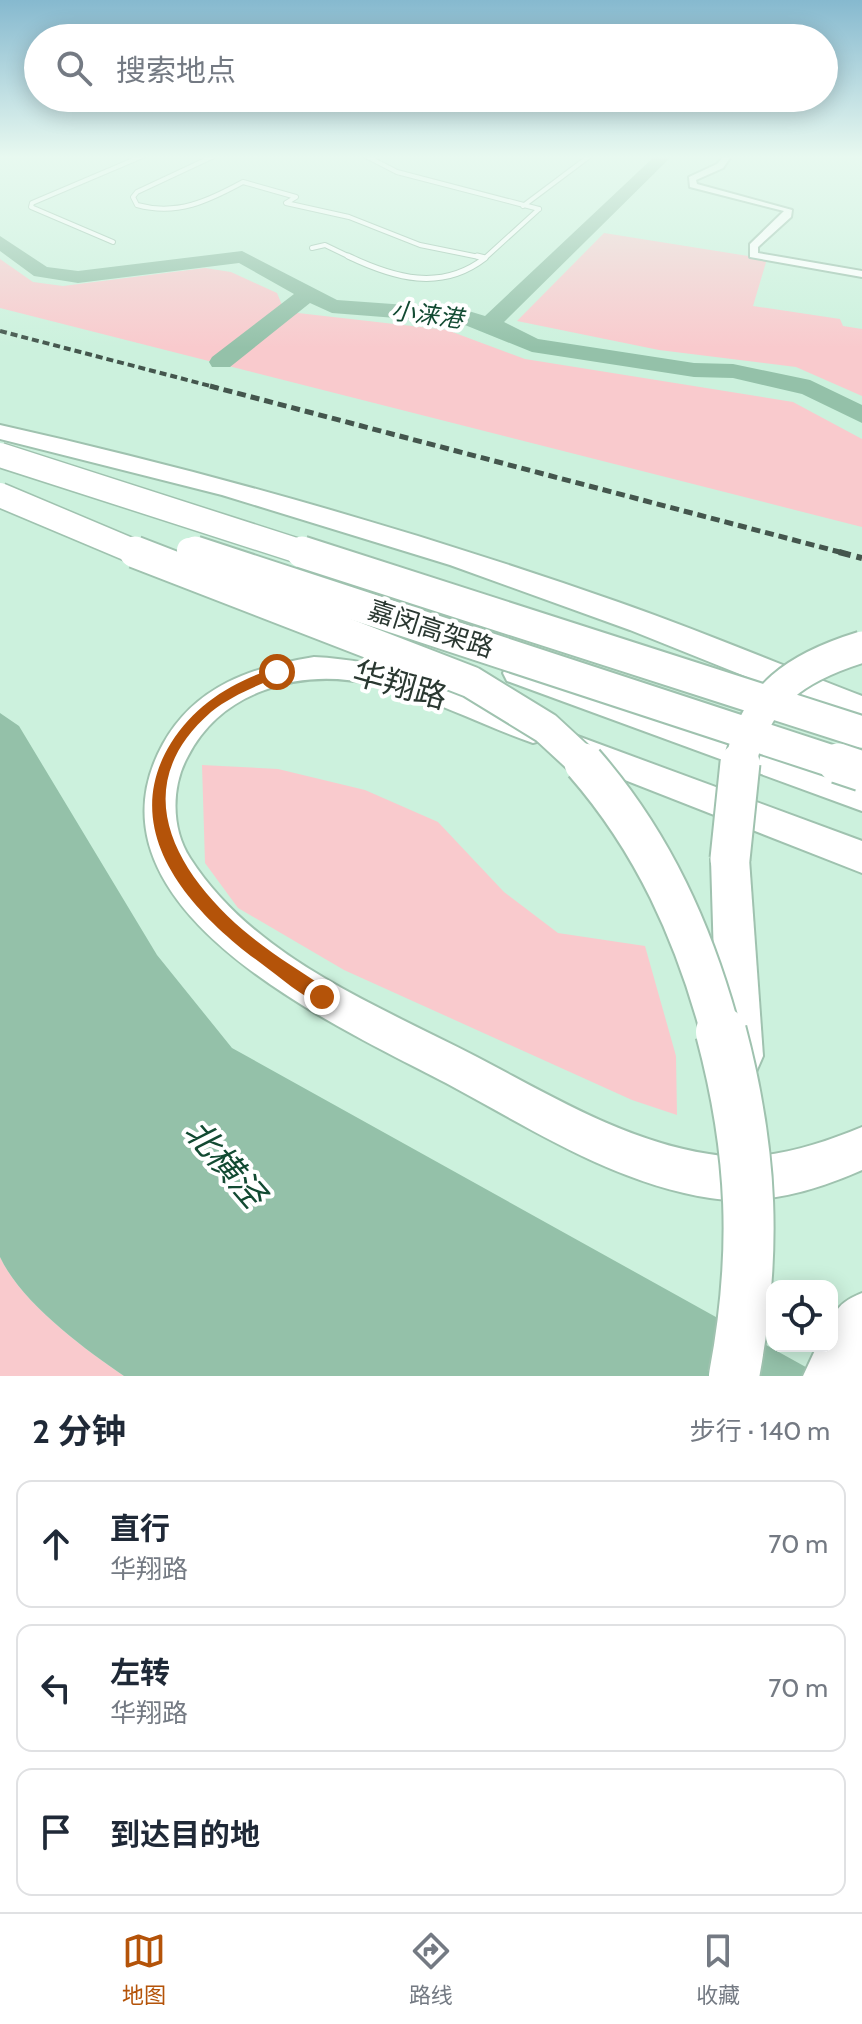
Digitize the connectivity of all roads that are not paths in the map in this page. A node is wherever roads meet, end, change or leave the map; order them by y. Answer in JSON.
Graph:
{"nodes":[{"id":1,"x":66,"y":219,"type":"edge"},
{"id":2,"x":355,"y":219,"type":"edge"},
{"id":3,"x":528,"y":219,"type":"edge"},
{"id":4,"x":783,"y":219,"type":"edge"},
{"id":5,"x":113,"y":242,"type":"dead end"},
{"id":6,"x":312,"y":248,"type":"dead end"},
{"id":7,"x":485,"y":258,"type":"junction"},
{"id":8,"x":862,"y":274,"type":"edge"},
{"id":9,"x":0,"y":433,"type":"edge"},
{"id":10,"x":0,"y":456,"type":"edge"},
{"id":11,"x":0,"y":494,"type":"edge"},
{"id":12,"x":54,"y":510,"type":"joint"},
{"id":13,"x":862,"y":647,"type":"edge"},
{"id":14,"x":862,"y":710,"type":"edge"},
{"id":15,"x":862,"y":721,"type":"edge"},
{"id":16,"x":862,"y":732,"type":"edge"},
{"id":17,"x":862,"y":747,"type":"edge"},
{"id":18,"x":862,"y":771,"type":"edge"},
{"id":19,"x":862,"y":797,"type":"edge"},
{"id":20,"x":862,"y":857,"type":"edge"},
{"id":21,"x":744,"y":1129,"type":"junction"},
{"id":22,"x":862,"y":1148,"type":"edge"},
{"id":23,"x":862,"y":1320,"type":"edge"},
{"id":24,"x":734,"y":1376,"type":"edge"},
{"id":25,"x":831,"y":1376,"type":"edge"}],
"edges":[{"from":1,"to":5,"type":"lane"},
{"from":2,"to":7,"type":"lane"},
{"from":3,"to":7,"type":"lane"},
{"from":4,"to":8,"type":"street"},
{"from":6,"to":7,"type":"lane"},
{"from":9,"to":14,"type":"highway"},
{"from":9,"to":17,"type":"highway","bridge":true},
{"from":10,"to":15,"type":"main road"},
{"from":10,"to":16,"type":"highway","name":"嘉闵高架路","bridge":true},
{"from":11,"to":12,"type":"highway"},
{"from":11,"to":18,"type":"highway","name":"嘉闵高架路","bridge":true},
{"from":11,"to":21,"type":"highway","bridge":true},
{"from":12,"to":19,"type":"main road","name":"华翔路"},
{"from":13,"to":21,"type":"highway","bridge":true},
{"from":20,"to":22,"type":"main road","name":"华翔路"},
{"from":21,"to":24,"type":"highway","bridge":true},
{"from":23,"to":25,"type":"highway"}]}
